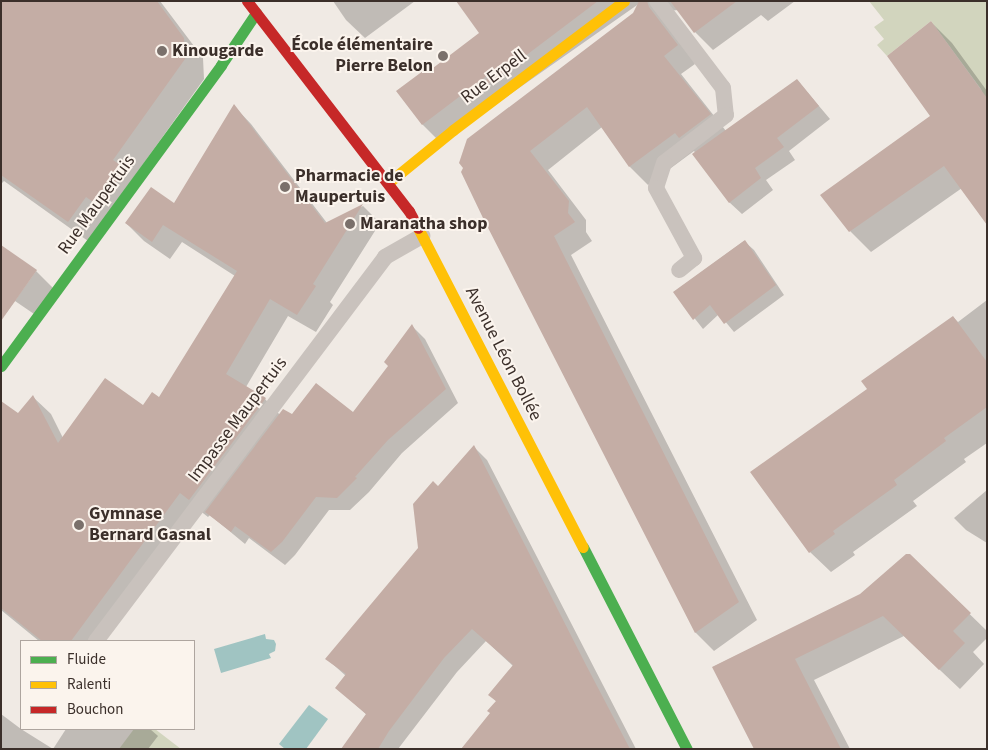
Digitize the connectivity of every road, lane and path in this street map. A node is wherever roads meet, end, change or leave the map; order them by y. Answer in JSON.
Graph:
{"nodes":[{"id":1,"x":247,"y":1,"type":"edge"},
{"id":2,"x":624,"y":1,"type":"edge"},
{"id":3,"x":657,"y":1,"type":"edge"},
{"id":4,"x":256,"y":13,"type":"junction"},
{"id":5,"x":388,"y":183,"type":"junction"},
{"id":6,"x":422,"y":236,"type":"junction"},
{"id":7,"x":679,"y":270,"type":"dead end"},
{"id":8,"x":4,"y":357,"type":"edge"},
{"id":9,"x":97,"y":640,"type":"edge"},
{"id":10,"x":687,"y":749,"type":"edge"}],
"edges":[{"from":1,"to":4,"type":"main road","name":"Avenue Léon Bollée"},
{"from":2,"to":5,"type":"main road","name":"Rue Erpell"},
{"from":3,"to":7,"type":"lane"},
{"from":4,"to":5,"type":"main road","name":"Avenue Léon Bollée"},
{"from":4,"to":8,"type":"main road","name":"Rue Maupertuis"},
{"from":5,"to":6,"type":"main road","name":"Avenue Léon Bollée"},
{"from":6,"to":9,"type":"lane","name":"Impasse Maupertuis"},
{"from":6,"to":10,"type":"main road","name":"Avenue Léon Bollée"}]}
